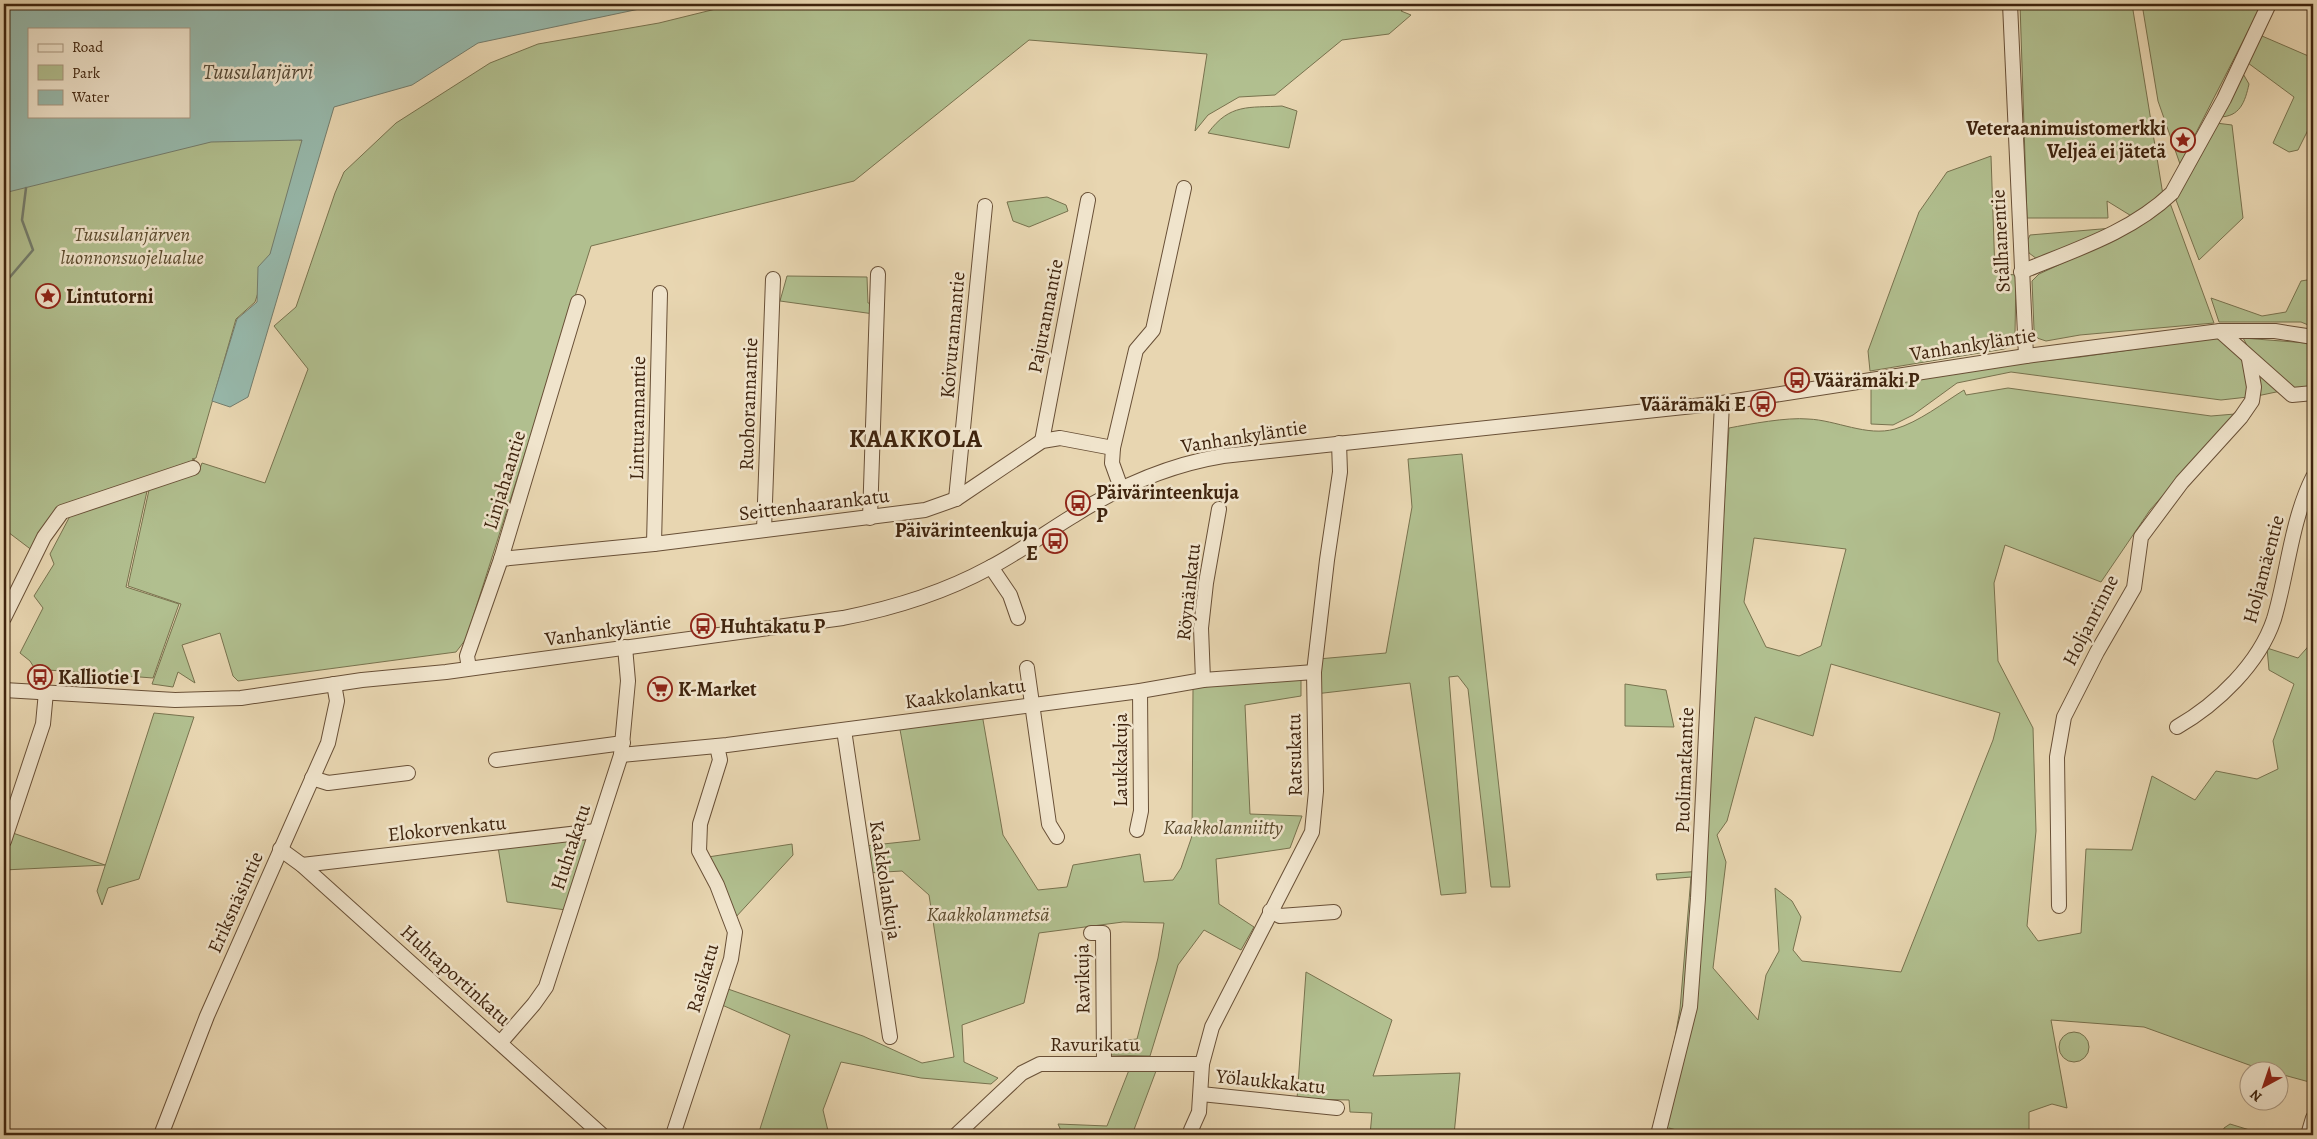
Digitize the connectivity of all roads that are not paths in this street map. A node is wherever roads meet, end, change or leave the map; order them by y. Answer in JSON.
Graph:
{"nodes":[{"id":1,"x":2010,"y":4,"type":"edge"},
{"id":2,"x":2269,"y":4,"type":"edge"},
{"id":3,"x":1184,"y":188,"type":"dead end"},
{"id":4,"x":1088,"y":200,"type":"dead end"},
{"id":5,"x":985,"y":206,"type":"dead end"},
{"id":6,"x":2021,"y":272,"type":"junction"},
{"id":7,"x":878,"y":274,"type":"dead end"},
{"id":8,"x":773,"y":279,"type":"dead end"},
{"id":9,"x":660,"y":293,"type":"dead end"},
{"id":10,"x":578,"y":302,"type":"dead end"},
{"id":11,"x":2220,"y":331,"type":"junction"},
{"id":12,"x":2313,"y":337,"type":"edge"},
{"id":13,"x":2026,"y":356,"type":"junction"},
{"id":14,"x":2249,"y":359,"type":"junction"},
{"id":15,"x":2313,"y":392,"type":"edge"},
{"id":16,"x":1722,"y":403,"type":"junction"},
{"id":17,"x":1042,"y":441,"type":"junction"},
{"id":18,"x":1339,"y":443,"type":"junction"},
{"id":19,"x":1113,"y":448,"type":"junction"},
{"id":20,"x":193,"y":468,"type":"dead end"},
{"id":21,"x":2313,"y":476,"type":"edge"},
{"id":22,"x":1121,"y":488,"type":"junction"},
{"id":23,"x":956,"y":499,"type":"junction"},
{"id":24,"x":1219,"y":509,"type":"dead end"},
{"id":25,"x":870,"y":518,"type":"junction"},
{"id":26,"x":764,"y":530,"type":"junction"},
{"id":27,"x":654,"y":544,"type":"junction"},
{"id":28,"x":500,"y":559,"type":"junction"},
{"id":29,"x":991,"y":568,"type":"junction"},
{"id":30,"x":4,"y":618,"type":"edge"},
{"id":31,"x":1018,"y":618,"type":"dead end"},
{"id":32,"x":625,"y":647,"type":"junction"},
{"id":33,"x":469,"y":668,"type":"junction"},
{"id":34,"x":1027,"y":668,"type":"dead end"},
{"id":35,"x":1314,"y":672,"type":"junction"},
{"id":36,"x":1203,"y":680,"type":"junction"},
{"id":37,"x":334,"y":684,"type":"junction"},
{"id":38,"x":4,"y":690,"type":"edge"},
{"id":39,"x":1140,"y":691,"type":"junction"},
{"id":40,"x":46,"y":692,"type":"junction"},
{"id":41,"x":1033,"y":704,"type":"junction"},
{"id":42,"x":2177,"y":727,"type":"dead end"},
{"id":43,"x":844,"y":730,"type":"junction"},
{"id":44,"x":717,"y":746,"type":"junction"},
{"id":45,"x":622,"y":749,"type":"junction"},
{"id":46,"x":496,"y":760,"type":"dead end"},
{"id":47,"x":408,"y":773,"type":"dead end"},
{"id":48,"x":312,"y":778,"type":"junction"},
{"id":49,"x":1137,"y":830,"type":"dead end"},
{"id":50,"x":596,"y":832,"type":"junction"},
{"id":51,"x":1057,"y":837,"type":"dead end"},
{"id":52,"x":4,"y":841,"type":"edge"},
{"id":53,"x":280,"y":849,"type":"junction"},
{"id":54,"x":302,"y":865,"type":"junction"},
{"id":55,"x":2058,"y":906,"type":"dead end"},
{"id":56,"x":1270,"y":911,"type":"junction"},
{"id":57,"x":1334,"y":912,"type":"dead end"},
{"id":58,"x":1091,"y":933,"type":"dead end"},
{"id":59,"x":890,"y":1036,"type":"dead end"},
{"id":60,"x":501,"y":1042,"type":"junction"},
{"id":61,"x":1104,"y":1064,"type":"junction"},
{"id":62,"x":1202,"y":1064,"type":"junction"},
{"id":63,"x":1201,"y":1094,"type":"junction"},
{"id":64,"x":1337,"y":1108,"type":"dead end"},
{"id":65,"x":2313,"y":1118,"type":"edge"},
{"id":66,"x":1191,"y":1130,"type":"dead end"},
{"id":67,"x":161,"y":1135,"type":"edge"},
{"id":68,"x":602,"y":1135,"type":"edge"},
{"id":69,"x":673,"y":1135,"type":"edge"},
{"id":70,"x":956,"y":1135,"type":"edge"},
{"id":71,"x":1658,"y":1135,"type":"edge"},
{"id":72,"x":2308,"y":1135,"type":"edge"}],
"edges":[{"from":1,"to":6,"type":"street","name":"Stålhanentie"},
{"from":2,"to":6,"type":"street"},
{"from":3,"to":19,"type":"street"},
{"from":4,"to":17,"type":"street","name":"Pajurannantie"},
{"from":5,"to":23,"type":"street","name":"Koivurannantie"},
{"from":6,"to":13,"type":"street","name":"Stålhanentie"},
{"from":7,"to":25,"type":"street"},
{"from":8,"to":26,"type":"street","name":"Ruohorannantie"},
{"from":9,"to":27,"type":"street","name":"Linturannantie"},
{"from":10,"to":28,"type":"street","name":"Linjahaantie"},
{"from":11,"to":12,"type":"street","name":"Vanhankyläntie"},
{"from":11,"to":13,"type":"street","name":"Vanhankyläntie"},
{"from":11,"to":14,"type":"street"},
{"from":13,"to":16,"type":"street","name":"Vanhankyläntie"},
{"from":14,"to":15,"type":"street"},
{"from":14,"to":55,"type":"street","name":"Holjanrinne"},
{"from":16,"to":18,"type":"street","name":"Vanhankyläntie"},
{"from":16,"to":71,"type":"street","name":"Puolimatkantie"},
{"from":17,"to":19,"type":"street","name":"Seittenhaarankatu"},
{"from":17,"to":23,"type":"street","name":"Seittenhaarankatu"},
{"from":18,"to":22,"type":"street","name":"Vanhankyläntie"},
{"from":18,"to":35,"type":"street","name":"Ratsukatu"},
{"from":19,"to":22,"type":"street"},
{"from":20,"to":30,"type":"street"},
{"from":21,"to":42,"type":"street","name":"Holjamäentie"},
{"from":22,"to":29,"type":"street","name":"Vanhankyläntie"},
{"from":23,"to":25,"type":"street","name":"Seittenhaarankatu"},
{"from":24,"to":36,"type":"street","name":"Röynänkatu"},
{"from":25,"to":26,"type":"street","name":"Seittenhaarankatu"},
{"from":26,"to":27,"type":"street","name":"Seittenhaarankatu"},
{"from":27,"to":28,"type":"street","name":"Seittenhaarankatu"},
{"from":28,"to":33,"type":"street","name":"Linjahaantie"},
{"from":29,"to":31,"type":"street"},
{"from":29,"to":32,"type":"street","name":"Vanhankyläntie"},
{"from":32,"to":33,"type":"street","name":"Vanhankyläntie"},
{"from":32,"to":45,"type":"street","name":"Huhtakatu"},
{"from":33,"to":37,"type":"street","name":"Vanhankyläntie"},
{"from":34,"to":41,"type":"street"},
{"from":35,"to":36,"type":"street","name":"Kaakkolankatu"},
{"from":35,"to":56,"type":"street","name":"Ratsukatu"},
{"from":36,"to":39,"type":"street","name":"Kaakkolankatu"},
{"from":37,"to":40,"type":"street","name":"Vanhankyläntie"},
{"from":37,"to":48,"type":"street","name":"Eriksnäsintie"},
{"from":38,"to":40,"type":"street","name":"Vanhankyläntie"},
{"from":39,"to":41,"type":"street","name":"Kaakkolankatu"},
{"from":39,"to":49,"type":"street","name":"Laukkakuja"},
{"from":40,"to":52,"type":"street"},
{"from":41,"to":43,"type":"street","name":"Kaakkolankatu"},
{"from":41,"to":51,"type":"street"},
{"from":43,"to":44,"type":"street","name":"Kaakkolankatu"},
{"from":43,"to":59,"type":"street","name":"Kaakkolankuja"},
{"from":44,"to":45,"type":"street","name":"Kaakkolankatu"},
{"from":44,"to":69,"type":"street","name":"Rasikatu"},
{"from":45,"to":46,"type":"street","name":"Kaakkolankatu"},
{"from":45,"to":50,"type":"street","name":"Huhtakatu"},
{"from":47,"to":48,"type":"street"},
{"from":48,"to":53,"type":"street","name":"Eriksnäsintie"},
{"from":50,"to":54,"type":"street","name":"Elokorvenkatu"},
{"from":50,"to":60,"type":"street","name":"Huhtakatu"},
{"from":53,"to":54,"type":"street","name":"Huhtaportinkatu"},
{"from":53,"to":67,"type":"street","name":"Eriksnäsintie"},
{"from":54,"to":60,"type":"street","name":"Huhtaportinkatu"},
{"from":56,"to":57,"type":"street"},
{"from":56,"to":62,"type":"street","name":"Ratsukatu"},
{"from":58,"to":61,"type":"street","name":"Ravikuja"},
{"from":60,"to":68,"type":"street","name":"Huhtaportinkatu"},
{"from":61,"to":62,"type":"street","name":"Ravurikatu"},
{"from":61,"to":70,"type":"street","name":"Ravurikatu"},
{"from":62,"to":63,"type":"street","name":"Ratsukatu"},
{"from":63,"to":64,"type":"street","name":"Yölaukkakatu"},
{"from":63,"to":66,"type":"street","name":"Ratsukatu"},
{"from":65,"to":72,"type":"street"}]}
